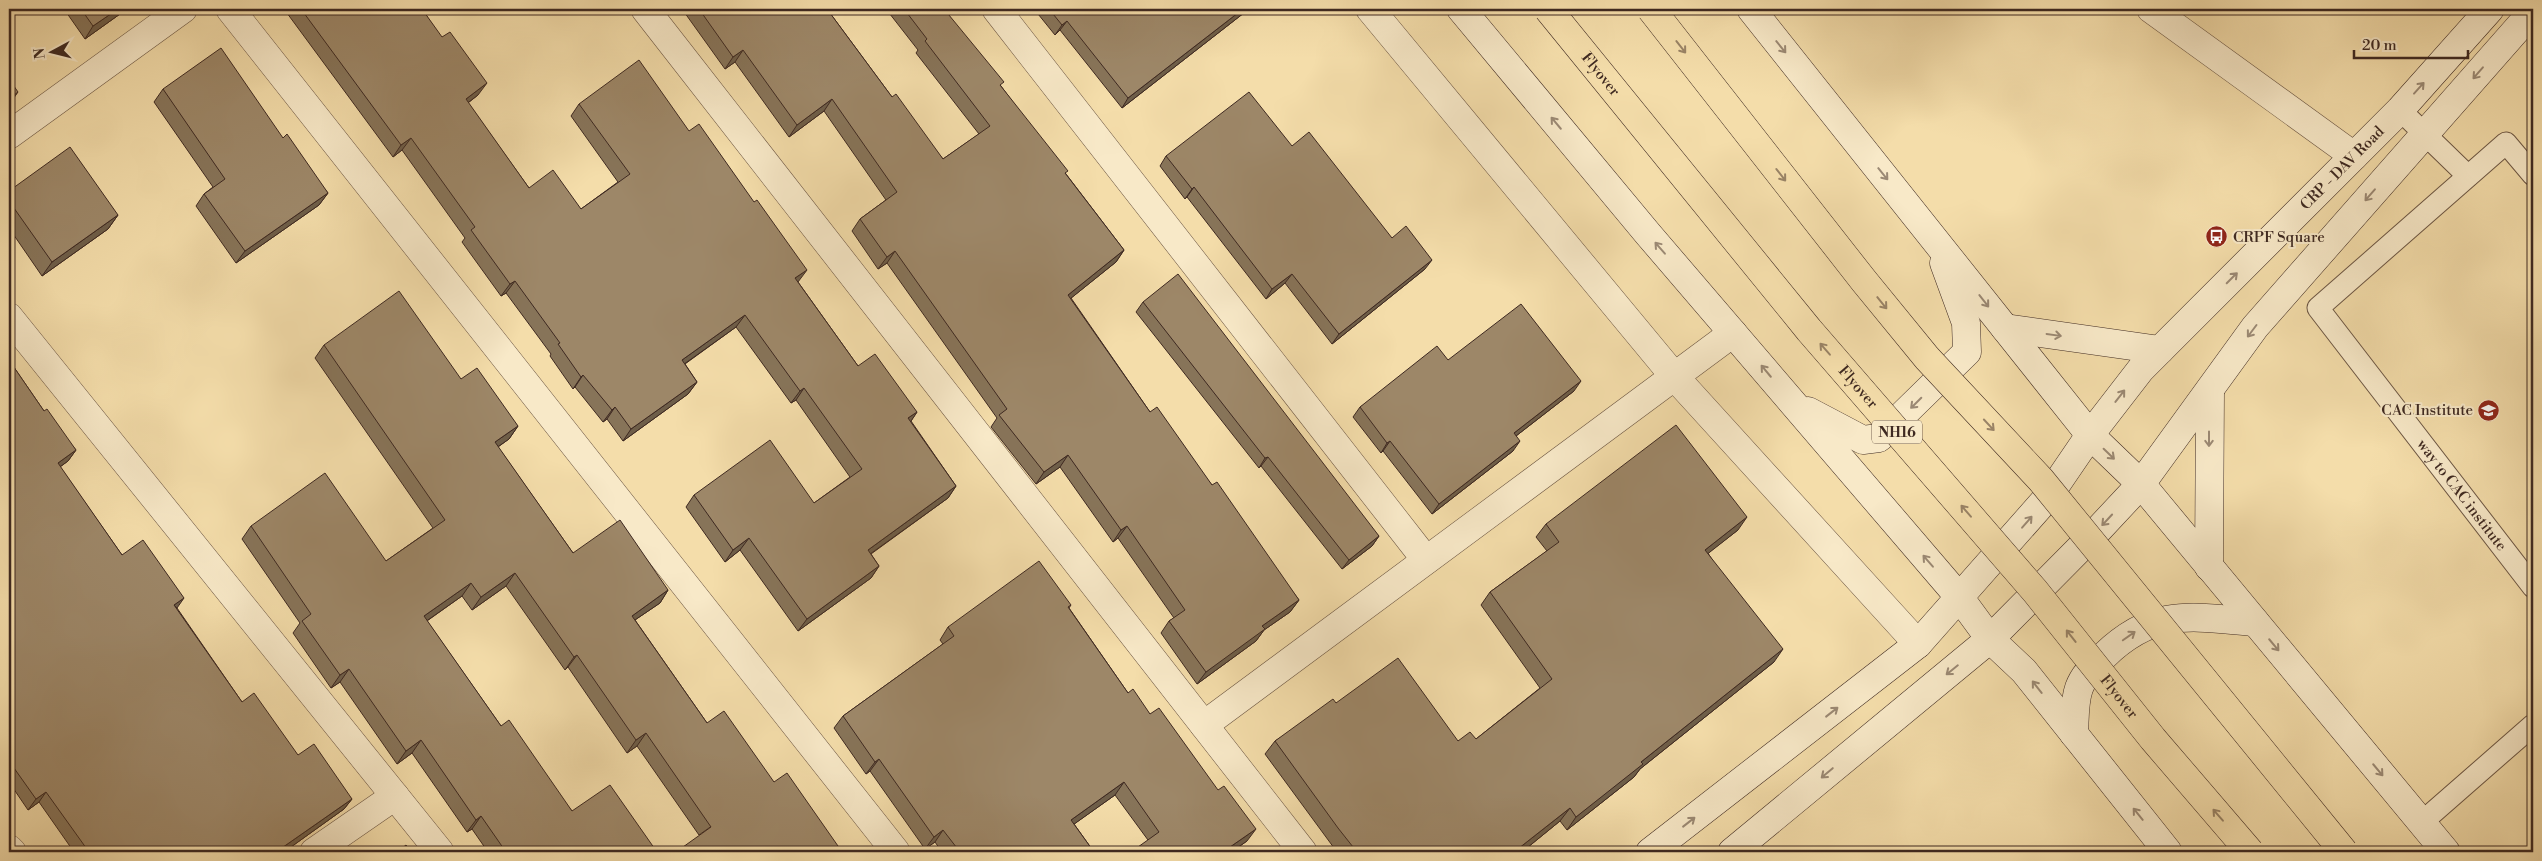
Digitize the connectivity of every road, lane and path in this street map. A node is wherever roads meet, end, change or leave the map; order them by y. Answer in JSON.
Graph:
{"nodes":[{"id":1,"x":183,"y":9,"type":"edge"},
{"id":2,"x":230,"y":9,"type":"edge"},
{"id":3,"x":645,"y":9,"type":"edge"},
{"id":4,"x":996,"y":9,"type":"edge"},
{"id":5,"x":1370,"y":9,"type":"edge"},
{"id":6,"x":1461,"y":9,"type":"edge"},
{"id":7,"x":1548,"y":9,"type":"edge"},
{"id":8,"x":1651,"y":9,"type":"edge"},
{"id":9,"x":1751,"y":9,"type":"edge"},
{"id":10,"x":2151,"y":9,"type":"edge"},
{"id":11,"x":2490,"y":9,"type":"edge"},
{"id":12,"x":2533,"y":11,"type":"edge"},
{"id":13,"x":2400,"y":110,"type":"junction"},
{"id":14,"x":2424,"y":134,"type":"junction"},
{"id":15,"x":9,"y":135,"type":"edge"},
{"id":16,"x":2354,"y":156,"type":"junction"},
{"id":17,"x":2533,"y":175,"type":"edge"},
{"id":18,"x":2468,"y":176,"type":"junction"},
{"id":19,"x":1936,"y":241,"type":"junction"},
{"id":20,"x":9,"y":316,"type":"edge"},
{"id":21,"x":2005,"y":328,"type":"junction"},
{"id":22,"x":1733,"y":333,"type":"junction"},
{"id":23,"x":2160,"y":350,"type":"junction"},
{"id":24,"x":1674,"y":376,"type":"junction"},
{"id":25,"x":2210,"y":390,"type":"junction"},
{"id":26,"x":1791,"y":400,"type":"junction"},
{"id":27,"x":2090,"y":435,"type":"junction"},
{"id":28,"x":2141,"y":484,"type":"junction"},
{"id":29,"x":1426,"y":560,"type":"junction"},
{"id":30,"x":2209,"y":567,"type":"junction"},
{"id":31,"x":2533,"y":586,"type":"edge"},
{"id":32,"x":1960,"y":598,"type":"junction"},
{"id":33,"x":2255,"y":622,"type":"junction"},
{"id":34,"x":1990,"y":639,"type":"junction"},
{"id":35,"x":1918,"y":644,"type":"junction"},
{"id":36,"x":1204,"y":725,"type":"junction"},
{"id":37,"x":2533,"y":725,"type":"edge"},
{"id":38,"x":2074,"y":734,"type":"junction"},
{"id":39,"x":394,"y":796,"type":"junction"},
{"id":40,"x":2421,"y":823,"type":"junction"},
{"id":41,"x":9,"y":848,"type":"edge"},
{"id":42,"x":886,"y":849,"type":"edge"},
{"id":43,"x":12,"y":852,"type":"edge"},
{"id":44,"x":314,"y":852,"type":"edge"},
{"id":45,"x":440,"y":852,"type":"edge"},
{"id":46,"x":1303,"y":852,"type":"edge"},
{"id":47,"x":1650,"y":852,"type":"edge"},
{"id":48,"x":1732,"y":852,"type":"edge"},
{"id":49,"x":2168,"y":852,"type":"edge"},
{"id":50,"x":2250,"y":852,"type":"edge"},
{"id":51,"x":2344,"y":852,"type":"edge"},
{"id":52,"x":2446,"y":852,"type":"edge"}],
"edges":[{"from":1,"to":15,"type":"street"},
{"from":2,"to":42,"type":"street"},
{"from":3,"to":36,"type":"street"},
{"from":4,"to":29,"type":"street"},
{"from":5,"to":24,"type":"street"},
{"from":22,"to":6,"type":"street","one_way":true},
{"from":50,"to":7,"type":"highway","name":"Flyover","number":"NH16","one_way":true,"bridge":true},
{"from":8,"to":51,"type":"highway","one_way":true,"bridge":true},
{"from":9,"to":19,"type":"street","one_way":true},
{"from":10,"to":16,"type":"street"},
{"from":13,"to":11,"type":"street","name":"CRP - DAV Road","one_way":true},
{"from":12,"to":14,"type":"street","one_way":true},
{"from":13,"to":14,"type":"lane"},
{"from":13,"to":16,"type":"street","name":"CRP - DAV Road"},
{"from":14,"to":18,"type":"lane"},
{"from":14,"to":25,"type":"street","one_way":true},
{"from":23,"to":16,"type":"street","name":"CRP - DAV Road","one_way":true},
{"from":17,"to":18,"type":"lane"},
{"from":18,"to":31,"type":"lane","name":"way to CAC institute"},
{"from":19,"to":21,"type":"street","one_way":true},
{"from":19,"to":26,"type":"street","one_way":true},
{"from":20,"to":39,"type":"street"},
{"from":21,"to":23,"type":"street","one_way":true},
{"from":21,"to":27,"type":"street"},
{"from":22,"to":24,"type":"street"},
{"from":26,"to":22,"type":"street","one_way":true},
{"from":27,"to":23,"type":"street","name":"CRP - DAV Road","one_way":true},
{"from":24,"to":29,"type":"street"},
{"from":24,"to":35,"type":"street"},
{"from":25,"to":28,"type":"street"},
{"from":25,"to":30,"type":"street","one_way":true},
{"from":32,"to":26,"type":"street","one_way":true},
{"from":27,"to":28,"type":"street","one_way":true},
{"from":32,"to":27,"type":"street","name":"CRP - DAV Road","one_way":true},
{"from":28,"to":30,"type":"street"},
{"from":28,"to":34,"type":"street","one_way":true},
{"from":29,"to":36,"type":"street"},
{"from":30,"to":33,"type":"street"},
{"from":32,"to":34,"type":"street"},
{"from":32,"to":35,"type":"street","name":"CRP - DAV Road"},
{"from":38,"to":33,"type":"street","one_way":true},
{"from":33,"to":40,"type":"street","one_way":true},
{"from":38,"to":34,"type":"street","one_way":true},
{"from":34,"to":48,"type":"street","one_way":true},
{"from":47,"to":35,"type":"street","name":"CRP - DAV Road","one_way":true},
{"from":36,"to":46,"type":"street"},
{"from":37,"to":40,"type":"lane"},
{"from":49,"to":38,"type":"street","one_way":true},
{"from":39,"to":44,"type":"street"},
{"from":39,"to":45,"type":"street"},
{"from":40,"to":52,"type":"street"},
{"from":41,"to":43,"type":"street"}]}
